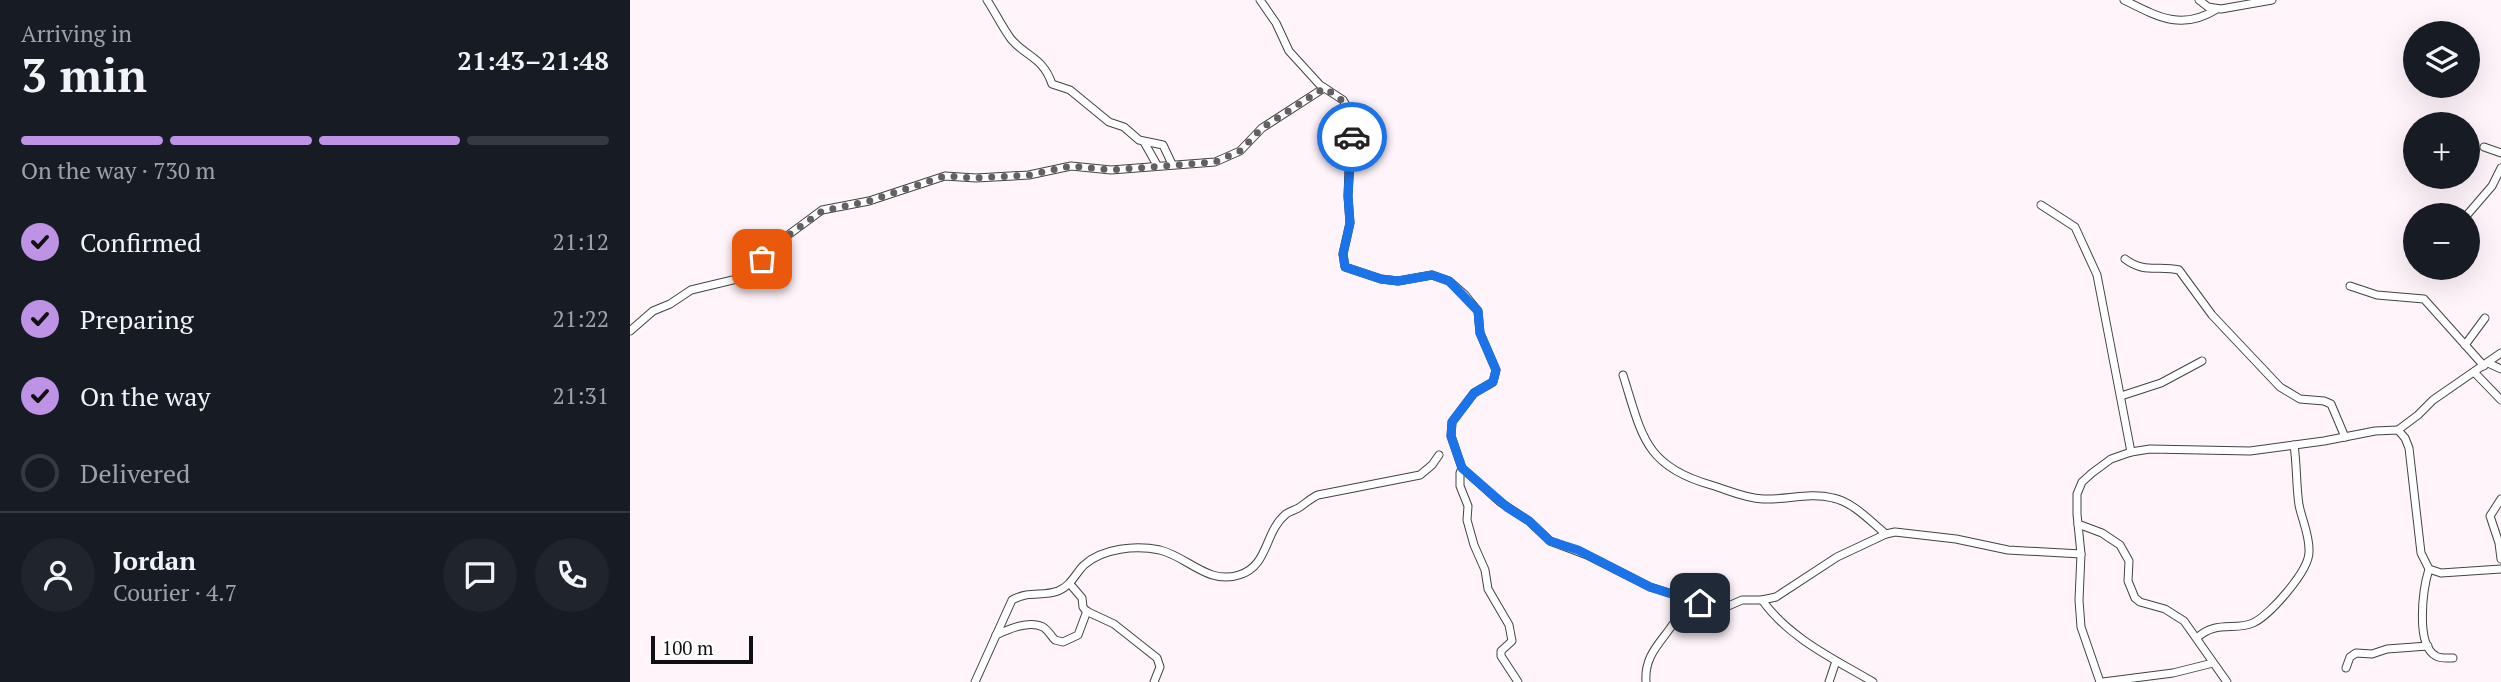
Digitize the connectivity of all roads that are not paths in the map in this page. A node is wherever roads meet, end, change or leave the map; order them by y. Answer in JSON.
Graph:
{"nodes":[{"id":1,"x":987,"y":0,"type":"edge"},
{"id":2,"x":1261,"y":0,"type":"edge"},
{"id":3,"x":2124,"y":0,"type":"edge"},
{"id":4,"x":2199,"y":0,"type":"edge"},
{"id":5,"x":2272,"y":0,"type":"edge"},
{"id":6,"x":2217,"y":9,"type":"junction"},
{"id":7,"x":1324,"y":88,"type":"junction"},
{"id":8,"x":1144,"y":142,"type":"junction"},
{"id":9,"x":2484,"y":148,"type":"dead end"},
{"id":10,"x":2501,"y":153,"type":"edge"},
{"id":11,"x":1172,"y":164,"type":"junction"},
{"id":12,"x":1157,"y":165,"type":"junction"},
{"id":13,"x":2501,"y":168,"type":"edge"},
{"id":14,"x":2477,"y":203,"type":"edge"},
{"id":15,"x":2041,"y":205,"type":"dead end"},
{"id":16,"x":2125,"y":259,"type":"dead end"},
{"id":17,"x":2350,"y":286,"type":"dead end"},
{"id":18,"x":2486,"y":318,"type":"dead end"},
{"id":19,"x":630,"y":331,"type":"edge"},
{"id":20,"x":2465,"y":345,"type":"junction"},
{"id":21,"x":2501,"y":353,"type":"edge"},
{"id":22,"x":2202,"y":361,"type":"dead end"},
{"id":23,"x":2486,"y":364,"type":"junction"},
{"id":24,"x":2501,"y":369,"type":"edge"},
{"id":25,"x":2474,"y":372,"type":"junction"},
{"id":26,"x":1623,"y":375,"type":"dead end"},
{"id":27,"x":2121,"y":396,"type":"junction"},
{"id":28,"x":2501,"y":400,"type":"edge"},
{"id":29,"x":2398,"y":430,"type":"junction"},
{"id":30,"x":2345,"y":437,"type":"junction"},
{"id":31,"x":2294,"y":445,"type":"junction"},
{"id":32,"x":2131,"y":452,"type":"junction"},
{"id":33,"x":1439,"y":455,"type":"dead end"},
{"id":34,"x":1462,"y":468,"type":"junction"},
{"id":35,"x":2501,"y":499,"type":"edge"},
{"id":36,"x":2078,"y":524,"type":"junction"},
{"id":37,"x":1886,"y":534,"type":"junction"},
{"id":38,"x":2081,"y":554,"type":"junction"},
{"id":39,"x":2501,"y":559,"type":"edge"},
{"id":40,"x":2429,"y":569,"type":"junction"},
{"id":41,"x":2501,"y":569,"type":"edge"},
{"id":42,"x":1070,"y":584,"type":"junction"},
{"id":43,"x":1686,"y":600,"type":"junction"},
{"id":44,"x":1762,"y":600,"type":"junction"},
{"id":45,"x":1087,"y":611,"type":"junction"},
{"id":46,"x":996,"y":635,"type":"junction"},
{"id":47,"x":2197,"y":638,"type":"junction"},
{"id":48,"x":2427,"y":646,"type":"junction"},
{"id":49,"x":2453,"y":658,"type":"dead end"},
{"id":50,"x":1836,"y":662,"type":"junction"},
{"id":51,"x":2213,"y":663,"type":"junction"},
{"id":52,"x":2346,"y":668,"type":"dead end"},
{"id":53,"x":975,"y":682,"type":"edge"},
{"id":54,"x":1154,"y":682,"type":"edge"},
{"id":55,"x":1518,"y":682,"type":"edge"},
{"id":56,"x":1646,"y":682,"type":"edge"},
{"id":57,"x":1829,"y":682,"type":"edge"},
{"id":58,"x":1873,"y":682,"type":"edge"},
{"id":59,"x":2101,"y":682,"type":"edge"},
{"id":60,"x":2227,"y":682,"type":"edge"}],
"edges":[{"from":1,"to":8,"type":"street"},
{"from":2,"to":7,"type":"street"},
{"from":3,"to":6,"type":"street"},
{"from":4,"to":6,"type":"street"},
{"from":5,"to":6,"type":"street"},
{"from":7,"to":11,"type":"street"},
{"from":7,"to":34,"type":"street"},
{"from":8,"to":11,"type":"street"},
{"from":8,"to":12,"type":"street"},
{"from":9,"to":10,"type":"street"},
{"from":11,"to":12,"type":"street"},
{"from":12,"to":19,"type":"street"},
{"from":13,"to":14,"type":"street"},
{"from":15,"to":27,"type":"street"},
{"from":16,"to":30,"type":"street"},
{"from":17,"to":20,"type":"street"},
{"from":18,"to":20,"type":"street"},
{"from":20,"to":23,"type":"street"},
{"from":21,"to":23,"type":"street"},
{"from":22,"to":27,"type":"street"},
{"from":23,"to":24,"type":"street"},
{"from":23,"to":25,"type":"street"},
{"from":25,"to":28,"type":"street"},
{"from":25,"to":29,"type":"street"},
{"from":26,"to":37,"type":"street"},
{"from":27,"to":32,"type":"street"},
{"from":29,"to":30,"type":"street"},
{"from":29,"to":40,"type":"street"},
{"from":30,"to":31,"type":"street"},
{"from":31,"to":32,"type":"street"},
{"from":31,"to":47,"type":"street"},
{"from":32,"to":36,"type":"street"},
{"from":33,"to":42,"type":"street"},
{"from":34,"to":43,"type":"street"},
{"from":34,"to":55,"type":"street"},
{"from":35,"to":39,"type":"street"},
{"from":36,"to":38,"type":"street"},
{"from":36,"to":47,"type":"street"},
{"from":37,"to":38,"type":"street"},
{"from":37,"to":44,"type":"street"},
{"from":38,"to":59,"type":"street"},
{"from":40,"to":41,"type":"street"},
{"from":40,"to":48,"type":"street"},
{"from":42,"to":45,"type":"street"},
{"from":42,"to":46,"type":"street"},
{"from":43,"to":44,"type":"street"},
{"from":43,"to":56,"type":"street"},
{"from":44,"to":50,"type":"street"},
{"from":45,"to":46,"type":"street"},
{"from":45,"to":54,"type":"street"},
{"from":46,"to":53,"type":"street"},
{"from":47,"to":51,"type":"street"},
{"from":48,"to":49,"type":"street"},
{"from":48,"to":52,"type":"street"},
{"from":50,"to":57,"type":"street"},
{"from":50,"to":58,"type":"street"},
{"from":51,"to":59,"type":"street"},
{"from":51,"to":60,"type":"street"}]}
